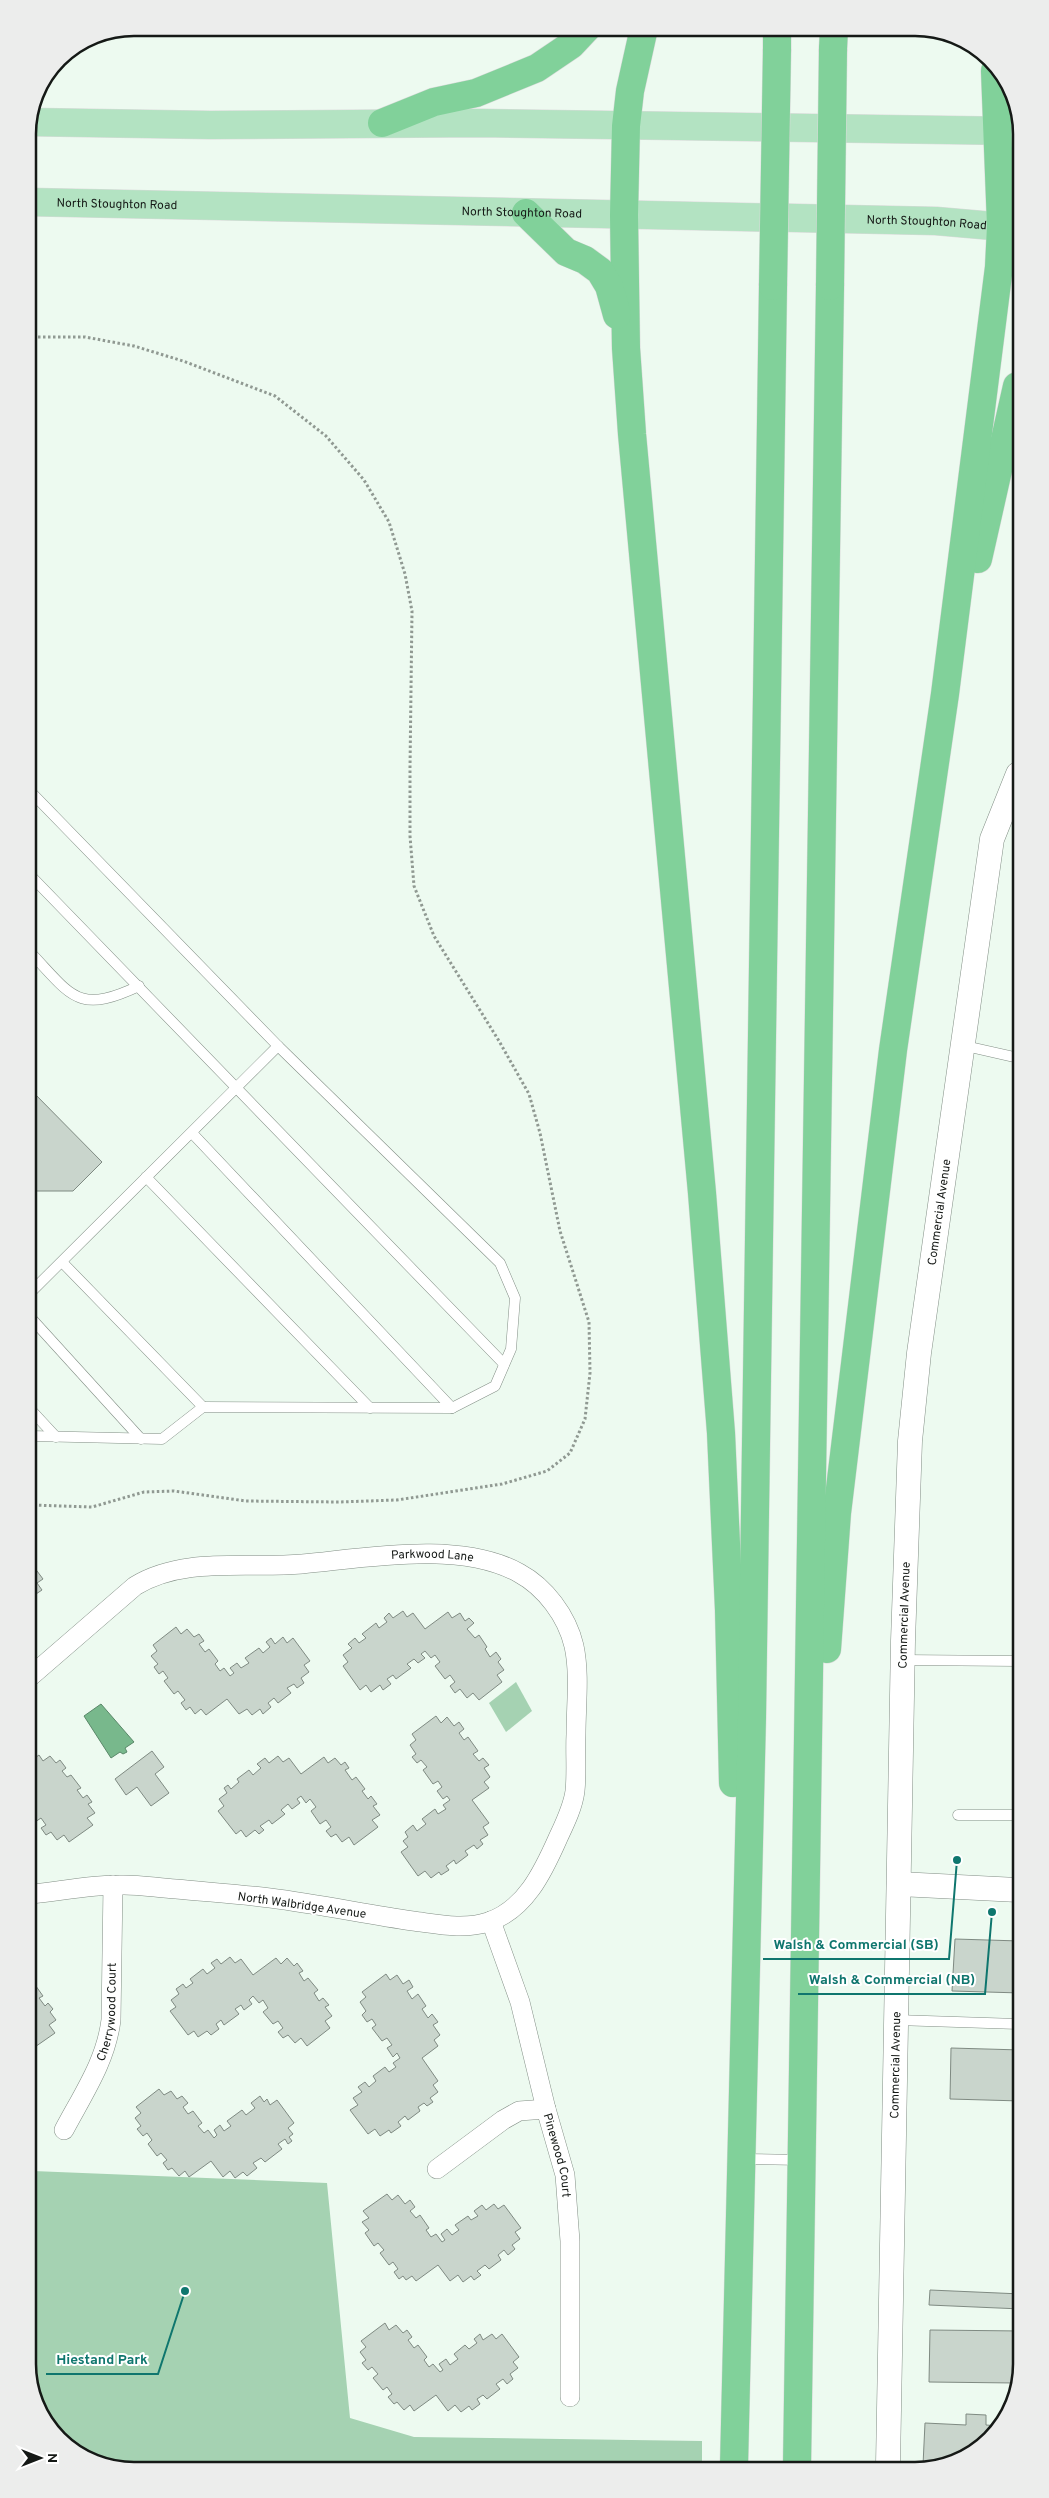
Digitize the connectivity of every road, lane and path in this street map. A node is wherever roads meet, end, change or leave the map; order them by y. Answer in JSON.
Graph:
{"nodes":[{"id":1,"x":579,"y":36,"type":"edge"},
{"id":2,"x":642,"y":36,"type":"edge"},
{"id":3,"x":777,"y":38,"type":"edge"},
{"id":4,"x":834,"y":39,"type":"edge"},
{"id":5,"x":998,"y":82,"type":"edge"},
{"id":6,"x":41,"y":107,"type":"edge"},
{"id":7,"x":37,"y":122,"type":"edge"},
{"id":8,"x":382,"y":123,"type":"junction"},
{"id":9,"x":210,"y":125,"type":"junction"},
{"id":10,"x":626,"y":126,"type":"junction"},
{"id":11,"x":1007,"y":131,"type":"edge"},
{"id":12,"x":36,"y":202,"type":"edge"},
{"id":13,"x":526,"y":213,"type":"junction"},
{"id":14,"x":624,"y":215,"type":"junction"},
{"id":15,"x":1009,"y":227,"type":"edge"},
{"id":16,"x":36,"y":337,"type":"edge"},
{"id":17,"x":626,"y":348,"type":"junction"},
{"id":18,"x":1013,"y":403,"type":"edge"},
{"id":19,"x":945,"y":694,"type":"junction"},
{"id":20,"x":1013,"y":786,"type":"edge"},
{"id":21,"x":36,"y":797,"type":"edge"},
{"id":22,"x":36,"y":880,"type":"edge"},
{"id":23,"x":36,"y":958,"type":"edge"},
{"id":24,"x":138,"y":986,"type":"junction"},
{"id":25,"x":962,"y":1045,"type":"junction"},
{"id":26,"x":278,"y":1046,"type":"junction"},
{"id":27,"x":1013,"y":1057,"type":"edge"},
{"id":28,"x":237,"y":1087,"type":"junction"},
{"id":29,"x":192,"y":1132,"type":"junction"},
{"id":30,"x":146,"y":1177,"type":"junction"},
{"id":31,"x":62,"y":1262,"type":"junction"},
{"id":32,"x":36,"y":1288,"type":"edge"},
{"id":33,"x":36,"y":1325,"type":"edge"},
{"id":34,"x":504,"y":1364,"type":"junction"},
{"id":35,"x":203,"y":1408,"type":"junction"},
{"id":36,"x":370,"y":1408,"type":"junction"},
{"id":37,"x":452,"y":1408,"type":"junction"},
{"id":38,"x":36,"y":1415,"type":"edge"},
{"id":39,"x":36,"y":1436,"type":"edge"},
{"id":40,"x":56,"y":1436,"type":"junction"},
{"id":41,"x":141,"y":1439,"type":"junction"},
{"id":42,"x":36,"y":1505,"type":"edge"},
{"id":43,"x":902,"y":1660,"type":"junction"},
{"id":44,"x":1013,"y":1661,"type":"edge"},
{"id":45,"x":36,"y":1672,"type":"edge"},
{"id":46,"x":958,"y":1815,"type":"dead end"},
{"id":47,"x":1013,"y":1815,"type":"edge"},
{"id":48,"x":899,"y":1884,"type":"junction"},
{"id":49,"x":113,"y":1885,"type":"junction"},
{"id":50,"x":530,"y":1890,"type":"joint"},
{"id":51,"x":1013,"y":1890,"type":"edge"},
{"id":52,"x":36,"y":1894,"type":"edge"},
{"id":53,"x":491,"y":1921,"type":"junction"},
{"id":54,"x":747,"y":1939,"type":"junction"},
{"id":55,"x":805,"y":2016,"type":"junction"},
{"id":56,"x":896,"y":2020,"type":"junction"},
{"id":57,"x":1013,"y":2024,"type":"edge"},
{"id":58,"x":546,"y":2109,"type":"junction"},
{"id":59,"x":64,"y":2130,"type":"dead end"},
{"id":60,"x":741,"y":2159,"type":"junction"},
{"id":61,"x":802,"y":2160,"type":"junction"},
{"id":62,"x":437,"y":2169,"type":"dead end"},
{"id":63,"x":570,"y":2397,"type":"dead end"},
{"id":64,"x":734,"y":2462,"type":"edge"},
{"id":65,"x":797,"y":2462,"type":"edge"},
{"id":66,"x":888,"y":2462,"type":"edge"}],
"edges":[{"from":1,"to":8,"type":"highway"},
{"from":2,"to":10,"type":"highway"},
{"from":3,"to":54,"type":"highway","bridge":true},
{"from":4,"to":55,"type":"highway","bridge":true},
{"from":5,"to":11,"type":"highway"},
{"from":6,"to":9,"type":"main road"},
{"from":7,"to":9,"type":"main road"},
{"from":8,"to":9,"type":"main road"},
{"from":8,"to":10,"type":"main road"},
{"from":10,"to":11,"type":"main road"},
{"from":10,"to":14,"type":"highway"},
{"from":11,"to":15,"type":"highway"},
{"from":12,"to":13,"type":"main road","name":"North Stoughton Road"},
{"from":13,"to":14,"type":"main road","name":"North Stoughton Road"},
{"from":13,"to":17,"type":"highway"},
{"from":14,"to":15,"type":"main road","name":"North Stoughton Road"},
{"from":14,"to":17,"type":"highway"},
{"from":15,"to":19,"type":"highway"},
{"from":16,"to":42,"type":"path"},
{"from":17,"to":54,"type":"highway"},
{"from":18,"to":19,"type":"highway"},
{"from":19,"to":55,"type":"highway"},
{"from":20,"to":25,"type":"street","name":"Commercial Avenue"},
{"from":21,"to":26,"type":"lane"},
{"from":22,"to":24,"type":"lane"},
{"from":23,"to":24,"type":"lane"},
{"from":24,"to":28,"type":"lane"},
{"from":25,"to":27,"type":"lane"},
{"from":25,"to":43,"type":"street","name":"Commercial Avenue"},
{"from":26,"to":28,"type":"lane"},
{"from":26,"to":34,"type":"lane"},
{"from":28,"to":29,"type":"lane"},
{"from":28,"to":34,"type":"lane"},
{"from":29,"to":30,"type":"lane"},
{"from":29,"to":37,"type":"lane"},
{"from":30,"to":31,"type":"lane"},
{"from":30,"to":36,"type":"lane"},
{"from":31,"to":32,"type":"lane"},
{"from":31,"to":35,"type":"lane"},
{"from":33,"to":41,"type":"lane"},
{"from":34,"to":37,"type":"lane"},
{"from":35,"to":36,"type":"lane"},
{"from":35,"to":41,"type":"lane"},
{"from":36,"to":37,"type":"lane"},
{"from":38,"to":40,"type":"lane"},
{"from":39,"to":40,"type":"lane"},
{"from":40,"to":41,"type":"lane"},
{"from":43,"to":44,"type":"lane"},
{"from":43,"to":48,"type":"street","name":"Commercial Avenue"},
{"from":45,"to":50,"type":"street","name":"Parkwood Lane"},
{"from":46,"to":47,"type":"lane"},
{"from":48,"to":51,"type":"street"},
{"from":48,"to":56,"type":"street","name":"Commercial Avenue"},
{"from":49,"to":52,"type":"street","name":"North Walbridge Avenue"},
{"from":49,"to":53,"type":"street","name":"North Walbridge Avenue"},
{"from":49,"to":59,"type":"street","name":"Cherrywood Court"},
{"from":50,"to":53,"type":"street","name":"North Walbridge Avenue"},
{"from":53,"to":58,"type":"street","name":"Pinewood Court"},
{"from":54,"to":60,"type":"highway"},
{"from":55,"to":61,"type":"highway"},
{"from":56,"to":57,"type":"lane"},
{"from":56,"to":66,"type":"street","name":"Commercial Avenue"},
{"from":58,"to":62,"type":"street"},
{"from":58,"to":63,"type":"street","name":"Pinewood Court"},
{"from":60,"to":61,"type":"lane"},
{"from":60,"to":64,"type":"highway"},
{"from":61,"to":65,"type":"highway"}]}
